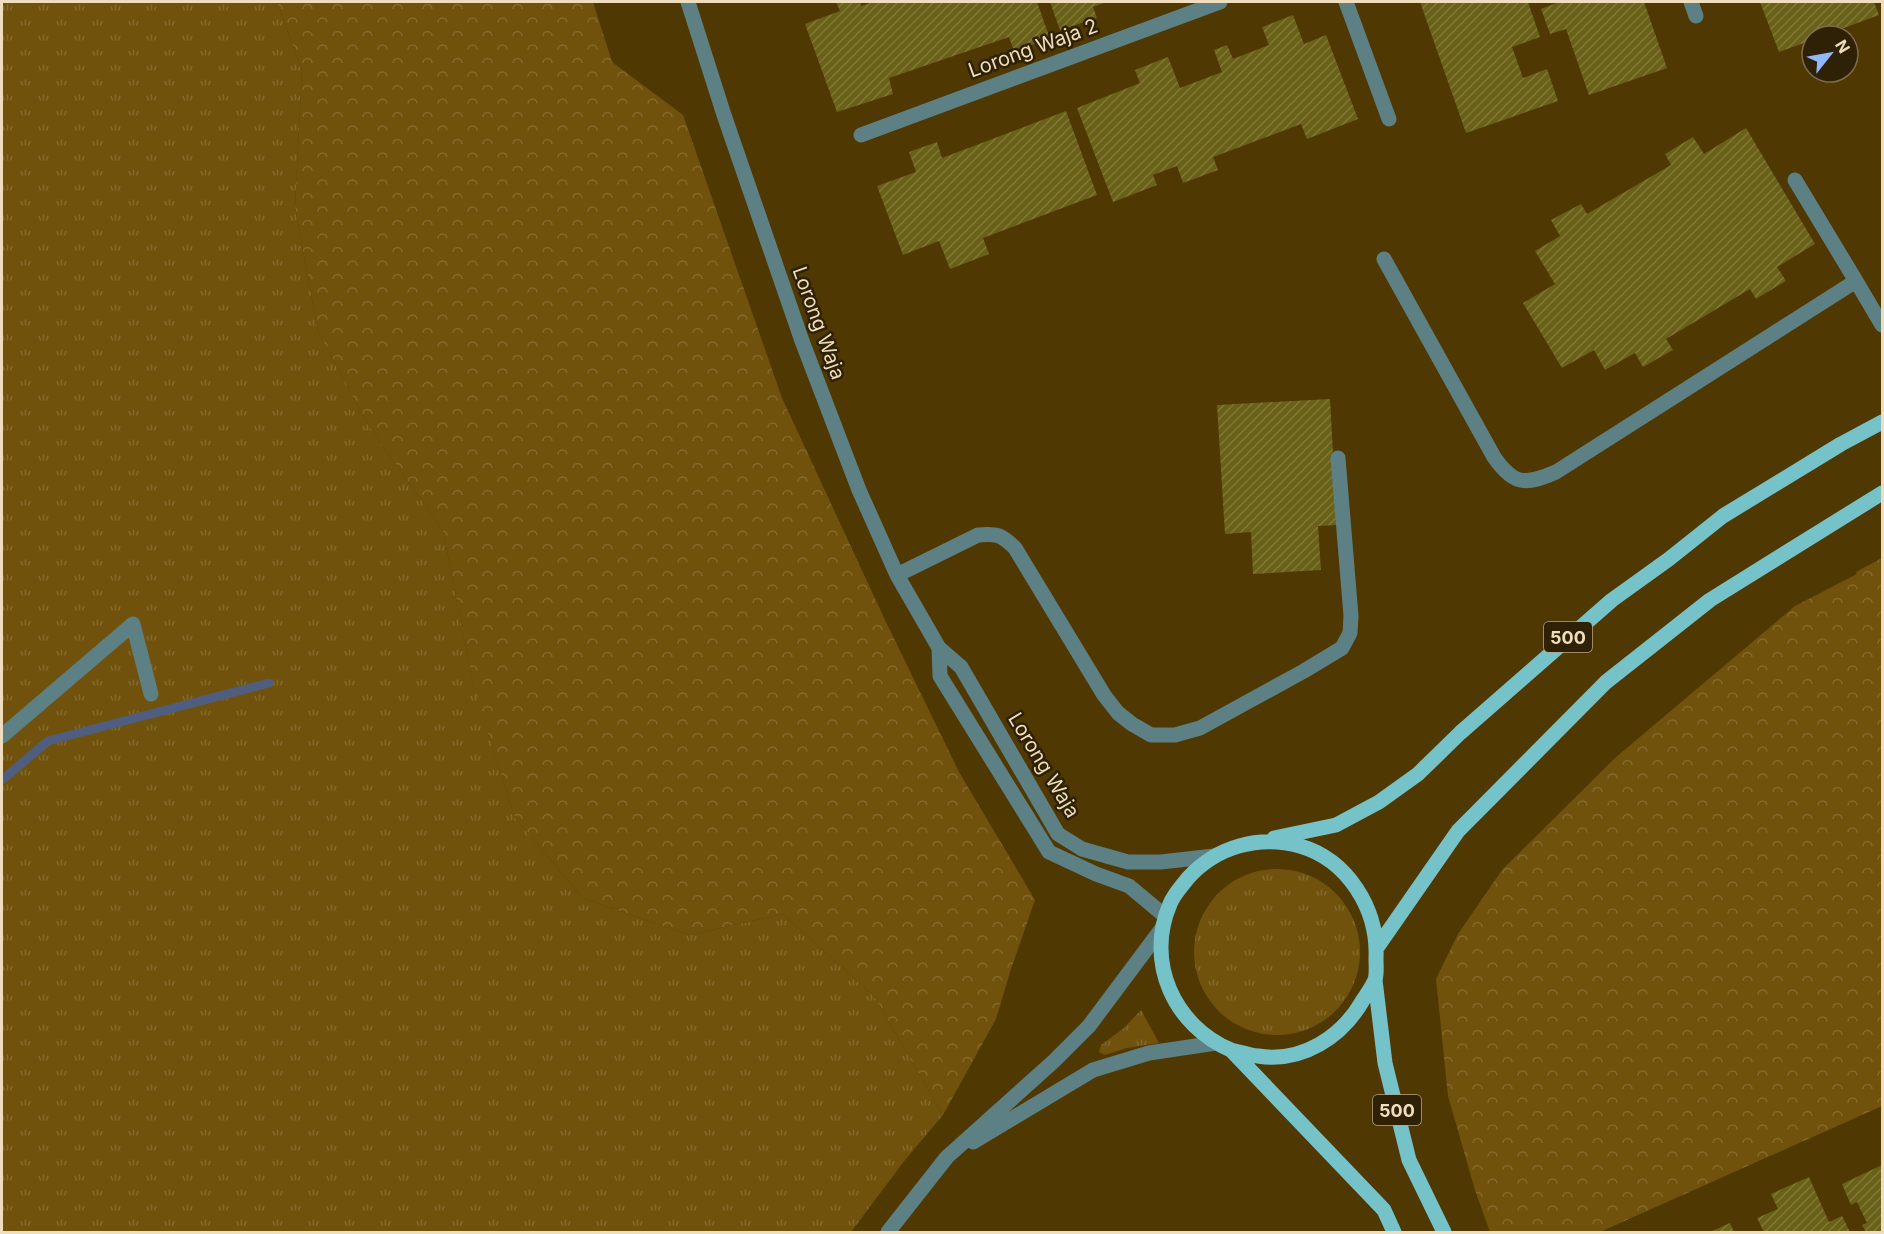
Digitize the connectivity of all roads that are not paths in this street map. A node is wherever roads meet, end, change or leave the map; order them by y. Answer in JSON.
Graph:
{"nodes":[{"id":1,"x":688,"y":2,"type":"edge"},
{"id":2,"x":1220,"y":2,"type":"edge"},
{"id":3,"x":1346,"y":2,"type":"edge"},
{"id":4,"x":1389,"y":119,"type":"dead end"},
{"id":5,"x":861,"y":135,"type":"dead end"},
{"id":6,"x":1795,"y":180,"type":"dead end"},
{"id":7,"x":1384,"y":259,"type":"dead end"},
{"id":8,"x":1856,"y":281,"type":"junction"},
{"id":9,"x":1882,"y":325,"type":"edge"},
{"id":10,"x":1882,"y":422,"type":"edge"},
{"id":11,"x":1338,"y":458,"type":"dead end"},
{"id":12,"x":1882,"y":494,"type":"edge"},
{"id":13,"x":897,"y":575,"type":"junction"},
{"id":14,"x":939,"y":648,"type":"junction"},
{"id":15,"x":151,"y":694,"type":"dead end"},
{"id":16,"x":2,"y":736,"type":"edge"},
{"id":17,"x":1256,"y":842,"type":"junction"},
{"id":18,"x":1214,"y":856,"type":"junction"},
{"id":19,"x":1164,"y":922,"type":"junction"},
{"id":20,"x":1376,"y":949,"type":"junction"},
{"id":21,"x":1375,"y":980,"type":"junction"},
{"id":22,"x":1216,"y":1043,"type":"junction"},
{"id":23,"x":1231,"y":1050,"type":"junction"},
{"id":24,"x":947,"y":1157,"type":"junction"},
{"id":25,"x":888,"y":1233,"type":"edge"},
{"id":26,"x":1394,"y":1233,"type":"edge"},
{"id":27,"x":1444,"y":1233,"type":"edge"}],
"edges":[{"from":1,"to":13,"type":"street","name":"Lorong Waja"},
{"from":2,"to":5,"type":"street","name":"Lorong Waja 2"},
{"from":3,"to":4,"type":"street"},
{"from":6,"to":8,"type":"street"},
{"from":7,"to":8,"type":"street"},
{"from":8,"to":9,"type":"street"},
{"from":10,"to":17,"type":"main road","number":"500"},
{"from":11,"to":13,"type":"street"},
{"from":12,"to":20,"type":"main road"},
{"from":13,"to":14,"type":"street","name":"Lorong Waja"},
{"from":14,"to":18,"type":"street","name":"Lorong Waja"},
{"from":14,"to":19,"type":"street","name":"Lorong Waja"},
{"from":15,"to":16,"type":"street"},
{"from":17,"to":18,"type":"main road","number":"500"},
{"from":17,"to":20,"type":"main road","number":"500"},
{"from":18,"to":19,"type":"main road","number":"500"},
{"from":19,"to":22,"type":"main road","number":"500"},
{"from":19,"to":24,"type":"street"},
{"from":20,"to":21,"type":"main road","number":"500"},
{"from":21,"to":23,"type":"main road","number":"500"},
{"from":21,"to":27,"type":"main road","number":"500"},
{"from":22,"to":23,"type":"main road","number":"500"},
{"from":22,"to":24,"type":"street"},
{"from":23,"to":26,"type":"main road","number":"500"},
{"from":24,"to":25,"type":"street"}]}
